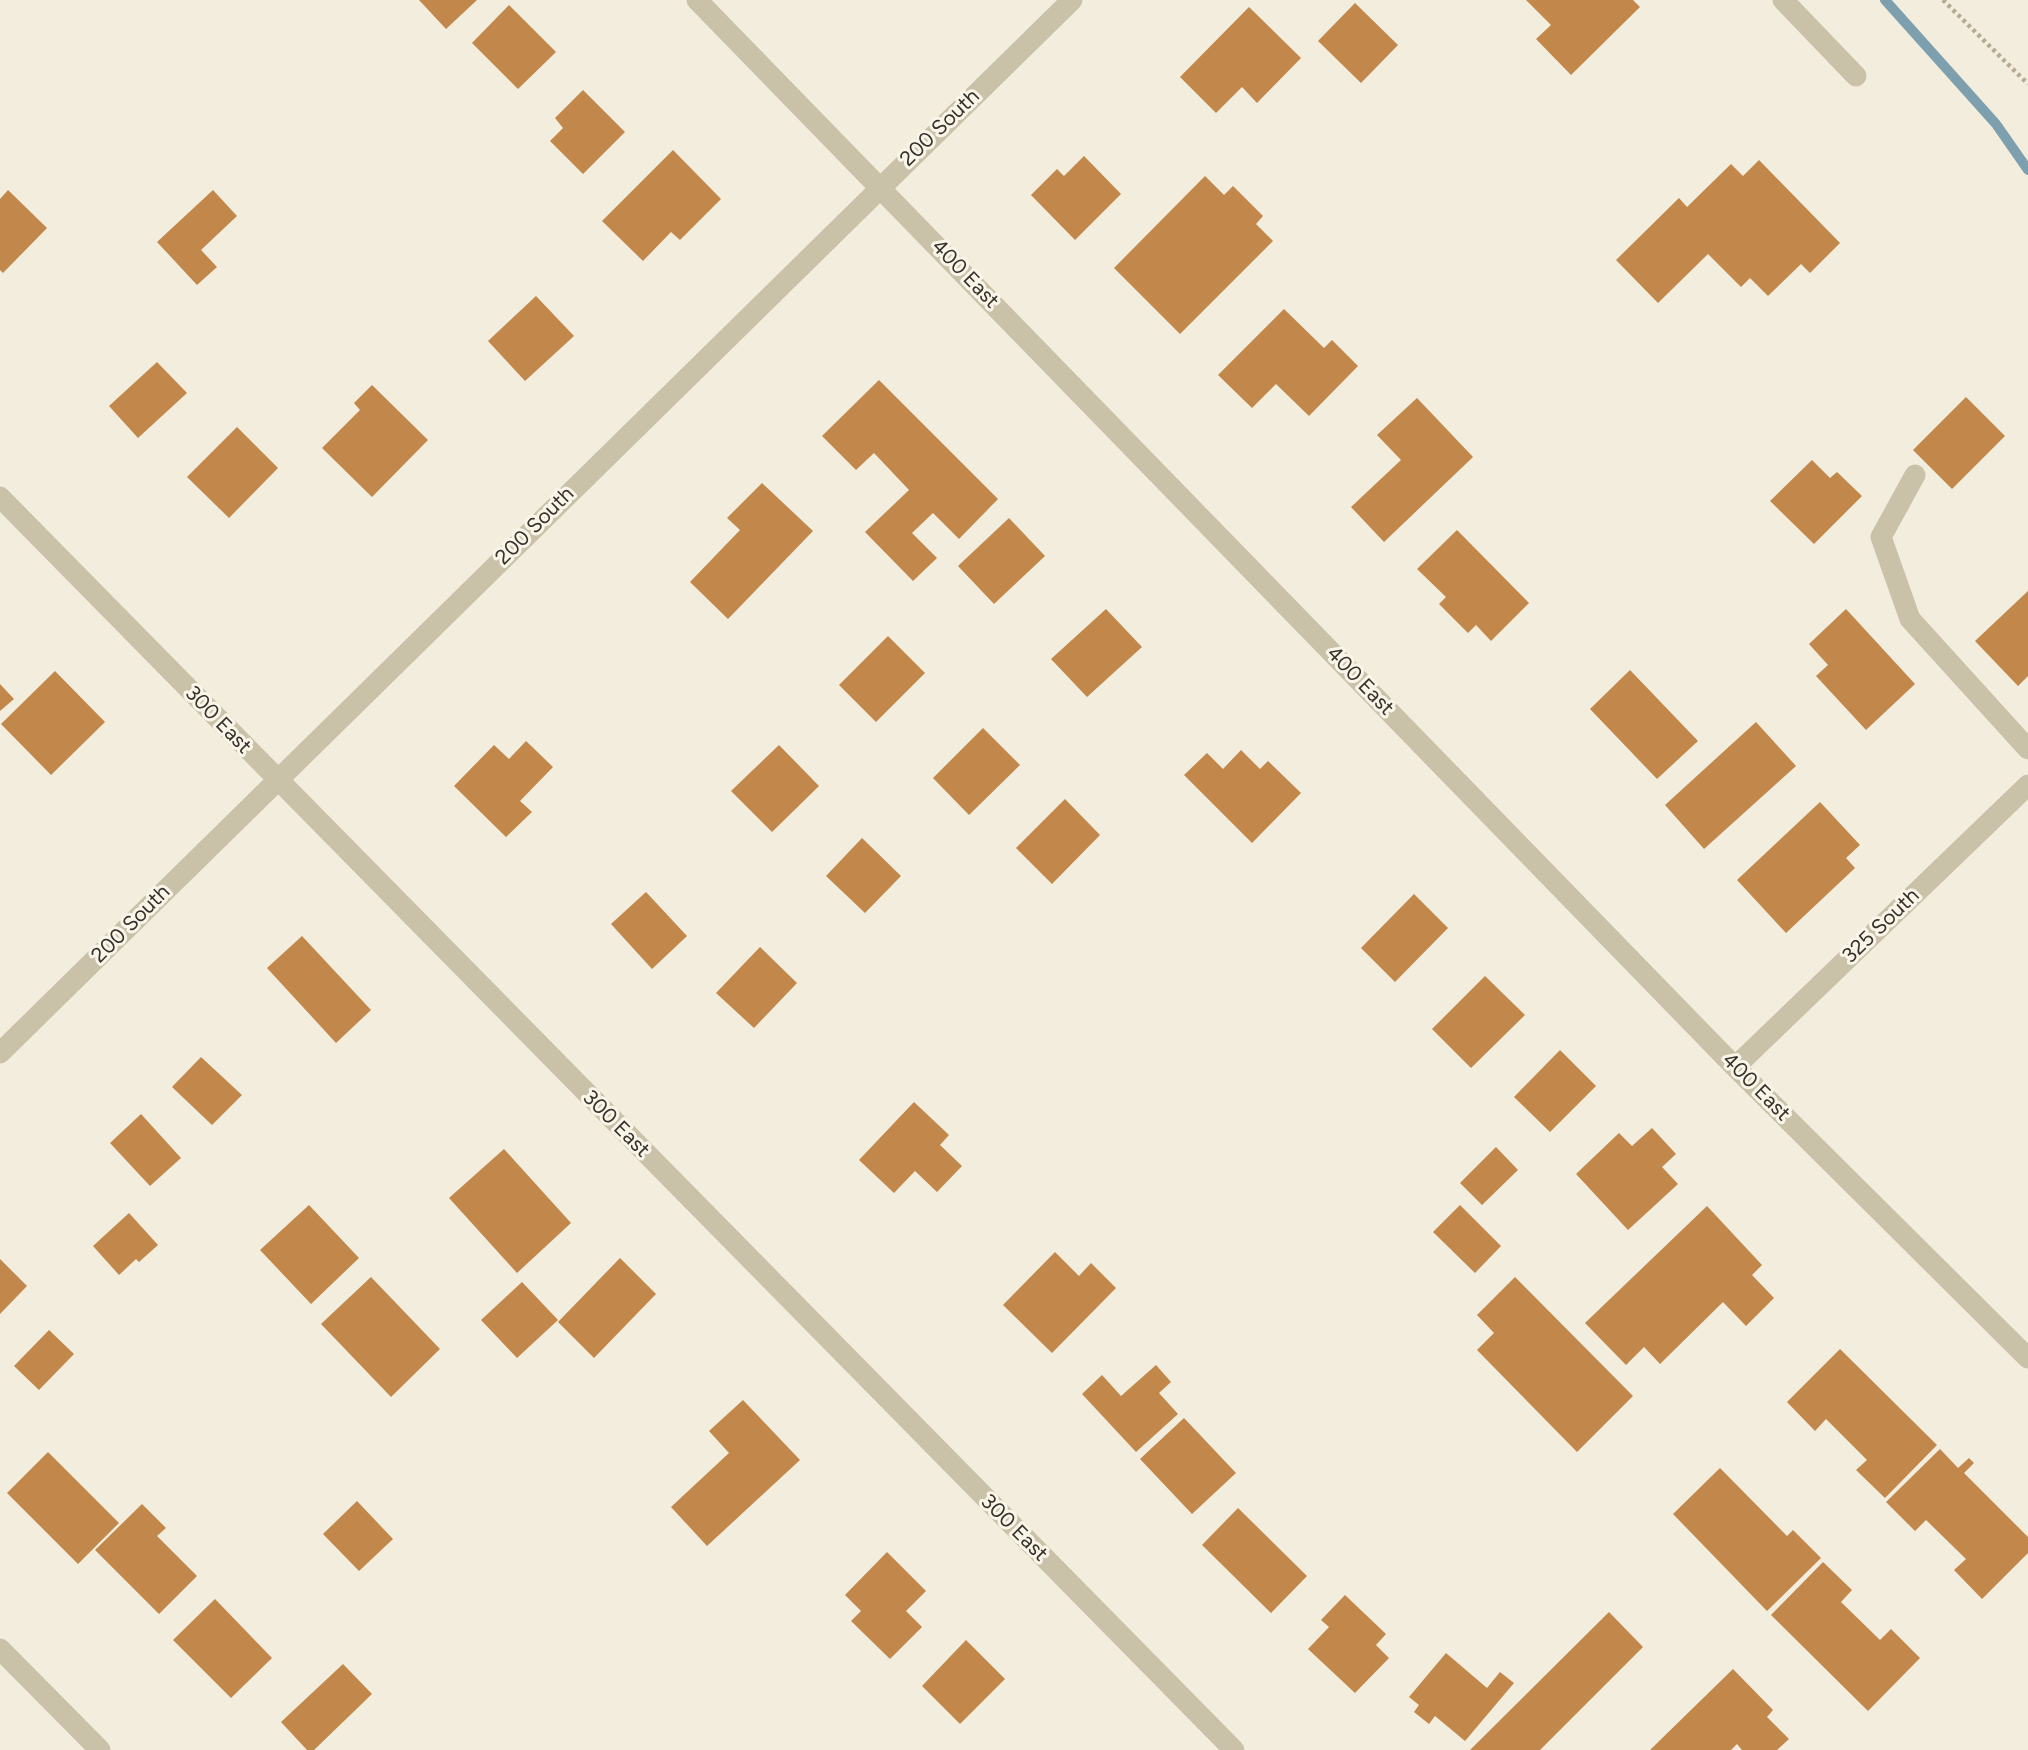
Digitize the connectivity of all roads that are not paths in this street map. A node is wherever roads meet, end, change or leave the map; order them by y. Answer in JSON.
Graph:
{"nodes":[{"id":1,"x":697,"y":0,"type":"edge"},
{"id":2,"x":1072,"y":0,"type":"edge"},
{"id":3,"x":1783,"y":0,"type":"edge"},
{"id":4,"x":1856,"y":76,"type":"dead end"},
{"id":5,"x":880,"y":186,"type":"junction"},
{"id":6,"x":1915,"y":475,"type":"dead end"},
{"id":7,"x":0,"y":496,"type":"edge"},
{"id":8,"x":2028,"y":749,"type":"edge"},
{"id":9,"x":277,"y":780,"type":"junction"},
{"id":10,"x":2028,"y":785,"type":"edge"},
{"id":11,"x":0,"y":1053,"type":"edge"},
{"id":12,"x":1735,"y":1067,"type":"junction"},
{"id":13,"x":2028,"y":1358,"type":"edge"},
{"id":14,"x":0,"y":1649,"type":"edge"},
{"id":15,"x":100,"y":1750,"type":"edge"},
{"id":16,"x":1234,"y":1750,"type":"edge"}],
"edges":[{"from":1,"to":5,"type":"street","name":"400 East"},
{"from":2,"to":5,"type":"street","name":"200 South"},
{"from":3,"to":4,"type":"street"},
{"from":5,"to":9,"type":"street","name":"200 South"},
{"from":5,"to":12,"type":"street","name":"400 East"},
{"from":6,"to":8,"type":"street"},
{"from":7,"to":9,"type":"street","name":"300 East"},
{"from":9,"to":11,"type":"street","name":"200 South"},
{"from":9,"to":16,"type":"street","name":"300 East"},
{"from":10,"to":12,"type":"street","name":"325 South"},
{"from":12,"to":13,"type":"street","name":"400 East"},
{"from":14,"to":15,"type":"street"}]}
